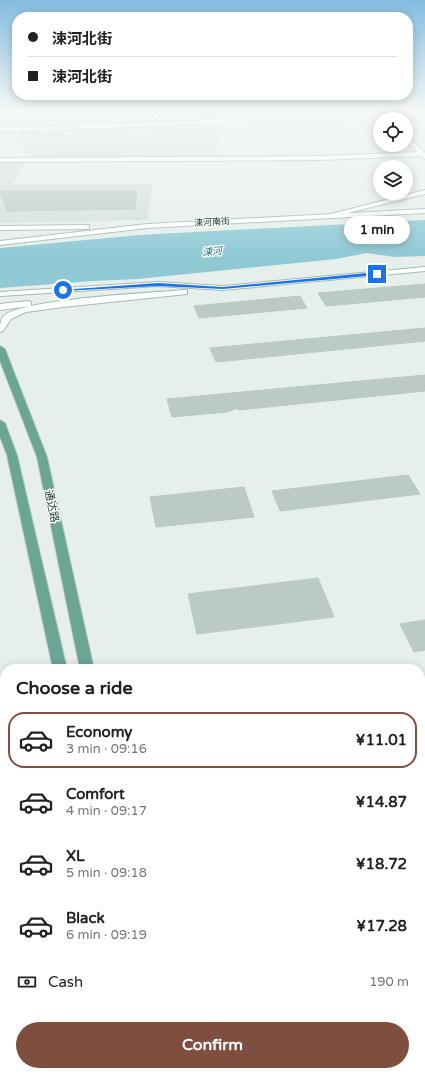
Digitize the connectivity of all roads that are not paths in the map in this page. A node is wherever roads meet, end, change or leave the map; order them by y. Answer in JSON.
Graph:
{"nodes":[{"id":1,"x":425,"y":192,"type":"edge"},
{"id":2,"x":425,"y":211,"type":"edge"},
{"id":3,"x":327,"y":216,"type":"junction"},
{"id":4,"x":147,"y":226,"type":"junction"},
{"id":5,"x":0,"y":228,"type":"edge"},
{"id":6,"x":0,"y":234,"type":"edge"},
{"id":7,"x":50,"y":238,"type":"junction"},
{"id":8,"x":0,"y":244,"type":"edge"},
{"id":9,"x":425,"y":269,"type":"edge"},
{"id":10,"x":145,"y":285,"type":"junction"},
{"id":11,"x":223,"y":288,"type":"junction"},
{"id":12,"x":0,"y":294,"type":"edge"},
{"id":13,"x":0,"y":307,"type":"edge"},
{"id":14,"x":0,"y":329,"type":"edge"},
{"id":15,"x":0,"y":349,"type":"edge"},
{"id":16,"x":0,"y":423,"type":"edge"},
{"id":17,"x":59,"y":664,"type":"edge"},
{"id":18,"x":86,"y":664,"type":"edge"}],
"edges":[{"from":1,"to":3,"type":"main road"},
{"from":2,"to":3,"type":"main road","name":"涑河南街"},
{"from":3,"to":4,"type":"main road","name":"涑河南街"},
{"from":4,"to":5,"type":"main road"},
{"from":4,"to":7,"type":"main road","name":"涑河南街"},
{"from":6,"to":7,"type":"main road"},
{"from":7,"to":8,"type":"main road","name":"涑河南街"},
{"from":9,"to":11,"type":"main road"},
{"from":10,"to":11,"type":"main road"},
{"from":10,"to":12,"type":"main road"},
{"from":10,"to":13,"type":"main road"},
{"from":11,"to":14,"type":"main road"},
{"from":15,"to":18,"type":"main road","name":"通达路"},
{"from":16,"to":17,"type":"main road"}]}
